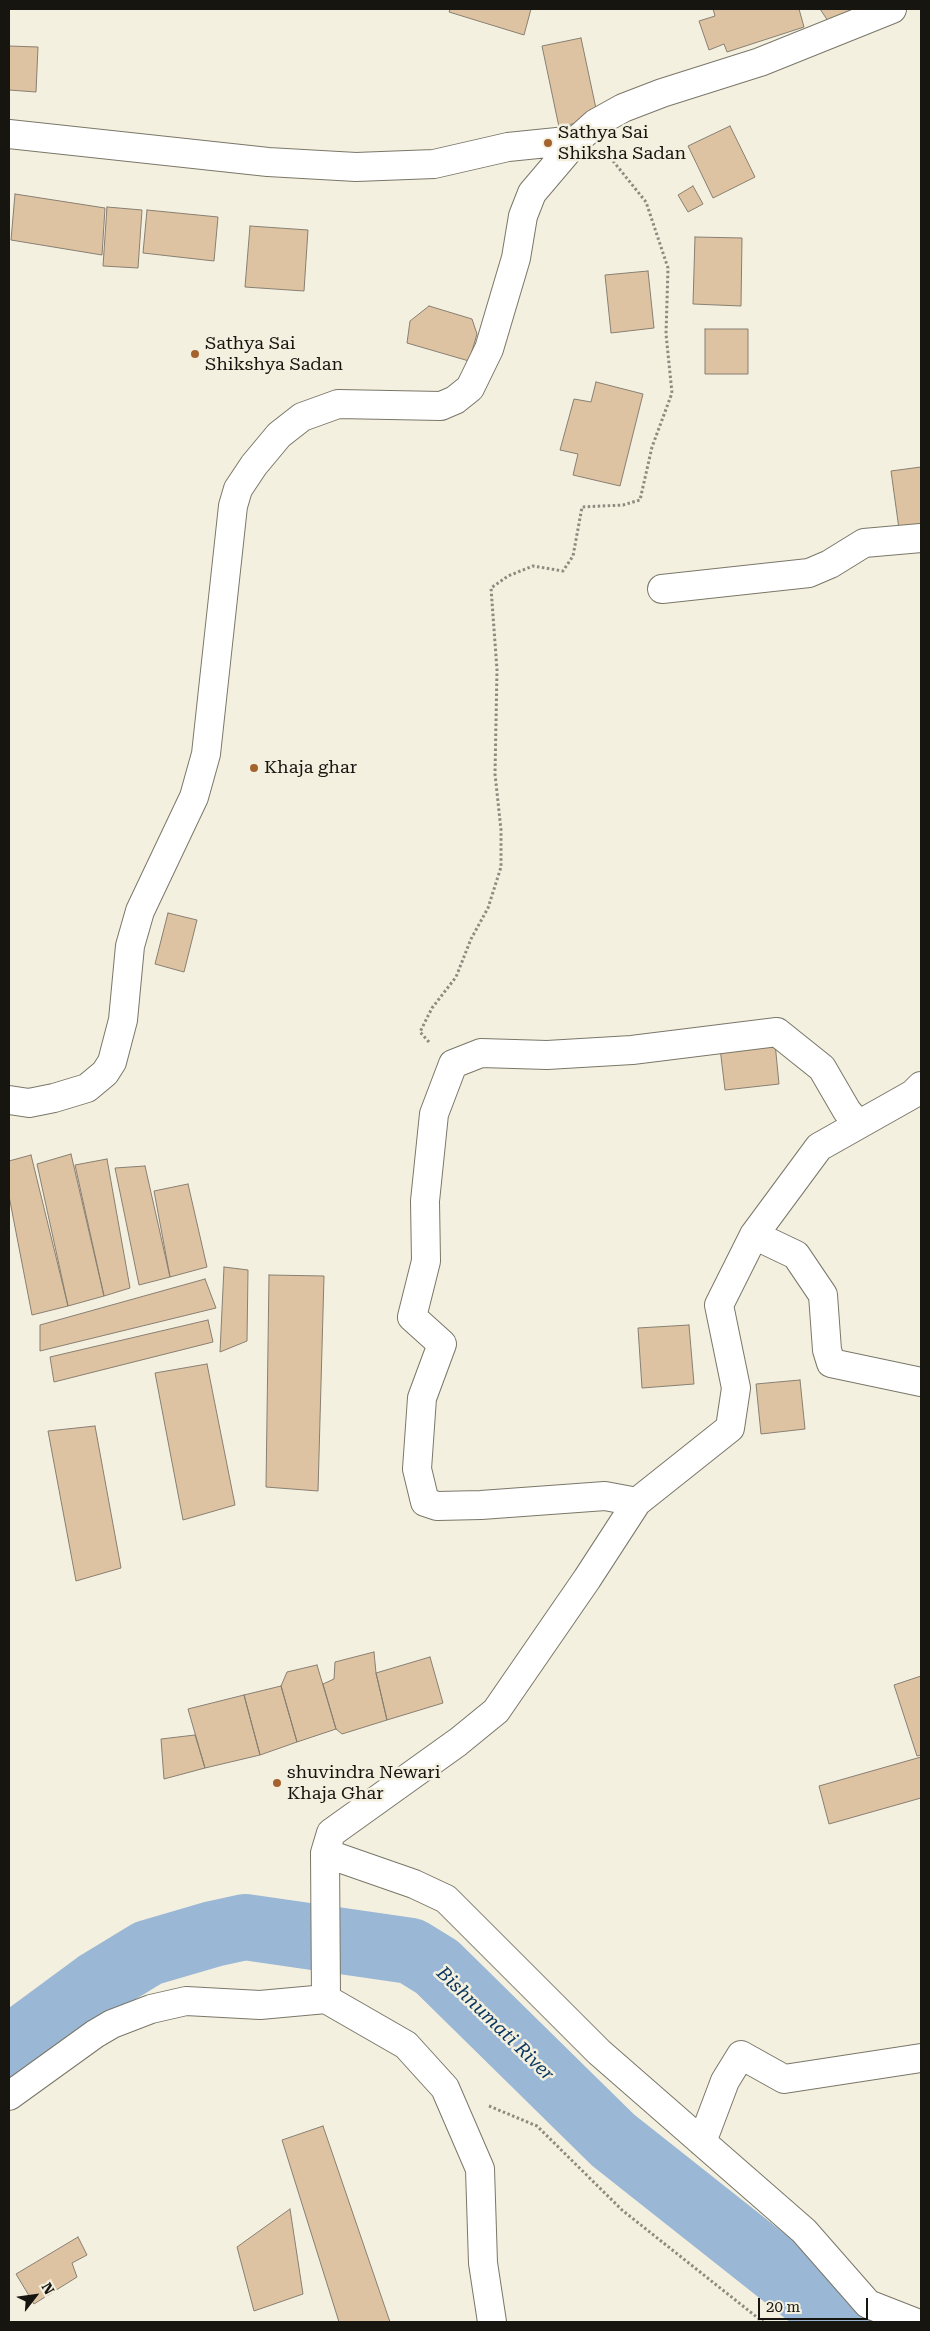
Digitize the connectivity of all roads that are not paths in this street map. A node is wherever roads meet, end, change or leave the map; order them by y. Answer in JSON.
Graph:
{"nodes":[{"id":1,"x":892,"y":9,"type":"edge"},
{"id":2,"x":9,"y":134,"type":"edge"},
{"id":3,"x":583,"y":135,"type":"junction"},
{"id":4,"x":921,"y":538,"type":"edge"},
{"id":5,"x":662,"y":589,"type":"dead end"},
{"id":6,"x":921,"y":1086,"type":"edge"},
{"id":7,"x":9,"y":1100,"type":"edge"},
{"id":8,"x":858,"y":1124,"type":"junction"},
{"id":9,"x":754,"y":1234,"type":"junction"},
{"id":10,"x":921,"y":1382,"type":"edge"},
{"id":11,"x":637,"y":1502,"type":"junction"},
{"id":12,"x":325,"y":1853,"type":"junction"},
{"id":13,"x":326,"y":1999,"type":"junction"},
{"id":14,"x":921,"y":2058,"type":"edge"},
{"id":15,"x":9,"y":2096,"type":"edge"},
{"id":16,"x":702,"y":2142,"type":"junction"},
{"id":17,"x":914,"y":2319,"type":"edge"},
{"id":18,"x":492,"y":2322,"type":"edge"}],
"edges":[{"from":1,"to":3,"type":"street"},
{"from":2,"to":3,"type":"street"},
{"from":3,"to":7,"type":"street"},
{"from":4,"to":5,"type":"street"},
{"from":6,"to":8,"type":"street"},
{"from":8,"to":9,"type":"street"},
{"from":8,"to":11,"type":"street"},
{"from":9,"to":10,"type":"street"},
{"from":9,"to":11,"type":"street"},
{"from":11,"to":12,"type":"street"},
{"from":12,"to":13,"type":"street"},
{"from":12,"to":16,"type":"street"},
{"from":13,"to":15,"type":"street"},
{"from":13,"to":18,"type":"street"},
{"from":14,"to":16,"type":"street"},
{"from":16,"to":17,"type":"street"}]}
